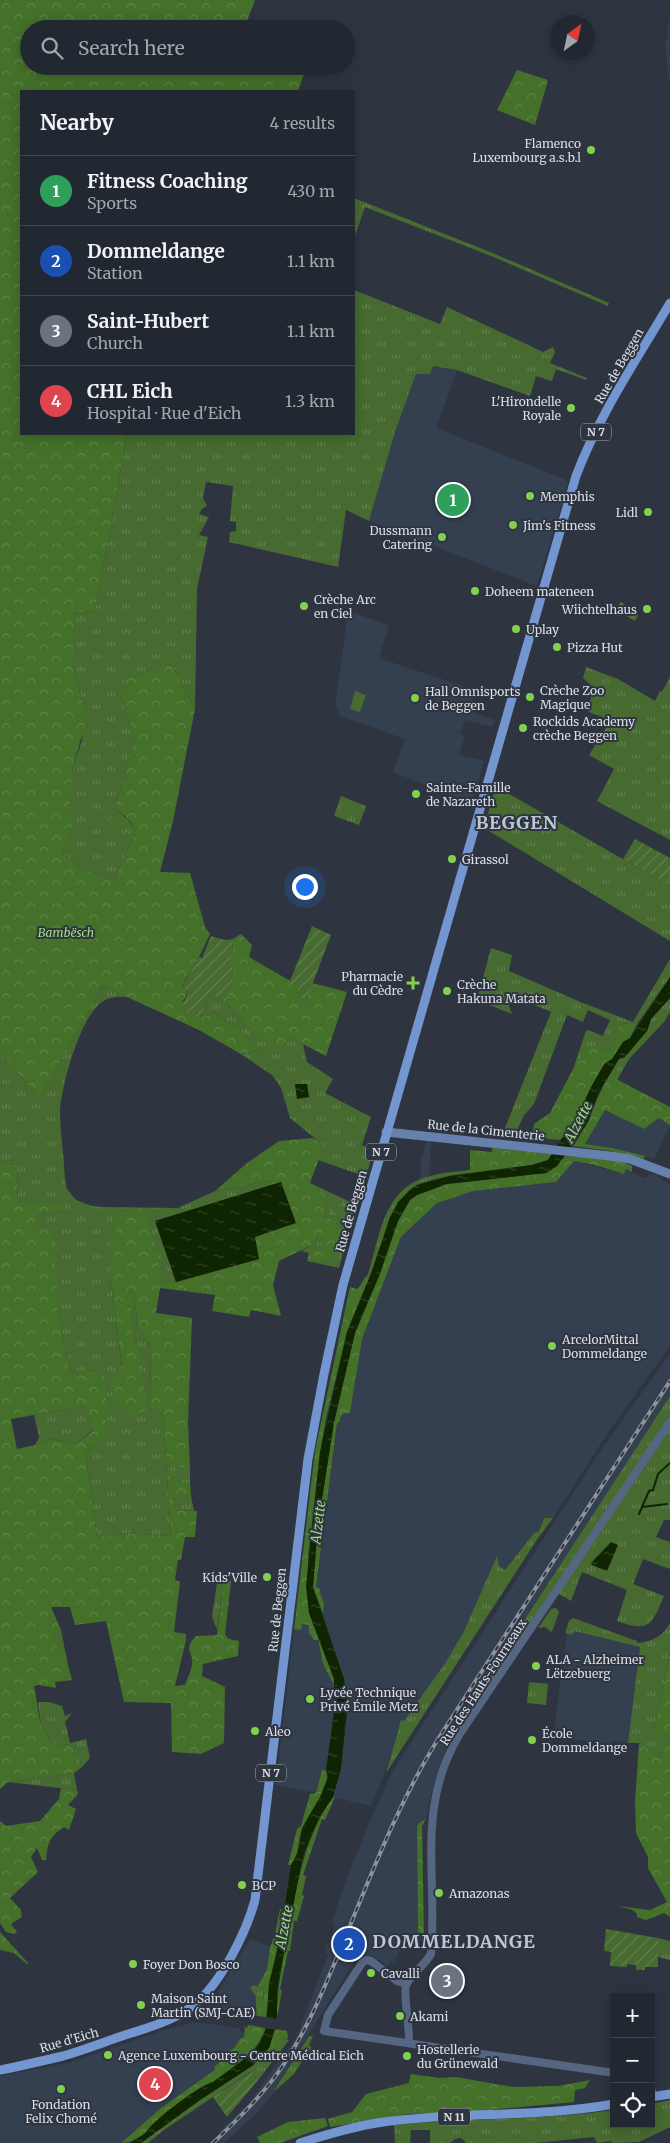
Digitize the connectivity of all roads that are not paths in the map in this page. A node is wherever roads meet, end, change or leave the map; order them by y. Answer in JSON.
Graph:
{"nodes":[{"id":1,"x":670,"y":303,"type":"edge"},
{"id":2,"x":386,"y":1132,"type":"junction"},
{"id":3,"x":670,"y":1174,"type":"edge"},
{"id":4,"x":670,"y":1422,"type":"edge"},
{"id":5,"x":407,"y":1984,"type":"junction"},
{"id":6,"x":144,"y":2030,"type":"joint"},
{"id":7,"x":409,"y":2043,"type":"junction"},
{"id":8,"x":0,"y":2070,"type":"edge"},
{"id":9,"x":610,"y":2072,"type":"edge"},
{"id":10,"x":670,"y":2094,"type":"edge"},
{"id":11,"x":655,"y":2096,"type":"edge"},
{"id":12,"x":610,"y":2104,"type":"edge"},
{"id":13,"x":300,"y":2143,"type":"edge"}],
"edges":[{"from":1,"to":2,"type":"main road","name":"Rue de Beggen","number":"N 7"},
{"from":2,"to":3,"type":"main road","name":"Rue de la Cimenterie"},
{"from":2,"to":6,"type":"main road","name":"Rue de Beggen","number":"N 7"},
{"from":4,"to":5,"type":"street","name":"Rue des Hauts-Fourneaux"},
{"from":5,"to":7,"type":"street"},
{"from":5,"to":7,"type":"street"},
{"from":6,"to":8,"type":"main road","name":"Rue d'Eich","number":"N 7"},
{"from":7,"to":9,"type":"street"},
{"from":10,"to":11,"type":"main road"},
{"from":12,"to":13,"type":"main road","number":"N 11"}]}
